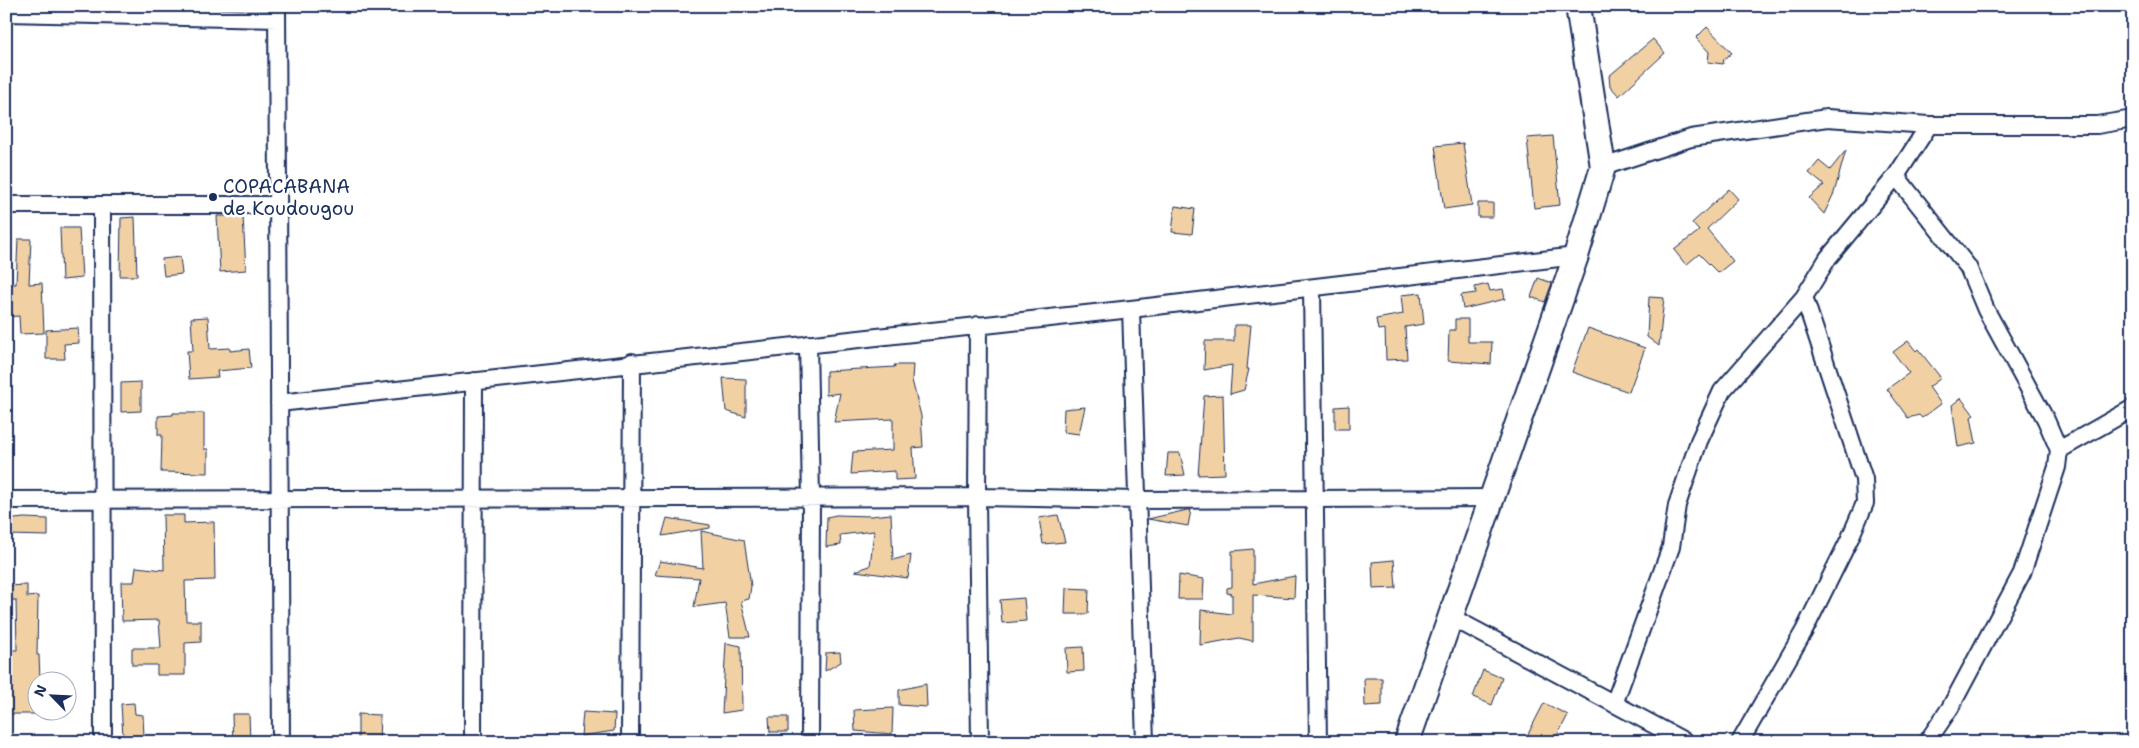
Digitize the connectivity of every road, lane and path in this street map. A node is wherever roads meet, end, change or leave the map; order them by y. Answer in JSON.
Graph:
{"nodes":[{"id":1,"x":1578,"y":6,"type":"edge"},
{"id":2,"x":99,"y":11,"type":"edge"},
{"id":3,"x":277,"y":12,"type":"edge"},
{"id":4,"x":6,"y":13,"type":"edge"},
{"id":5,"x":2133,"y":119,"type":"edge"},
{"id":6,"x":1929,"y":125,"type":"junction"},
{"id":7,"x":1603,"y":167,"type":"junction"},
{"id":8,"x":1896,"y":176,"type":"junction"},
{"id":9,"x":6,"y":205,"type":"edge"},
{"id":10,"x":102,"y":205,"type":"junction"},
{"id":11,"x":278,"y":205,"type":"junction"},
{"id":12,"x":1576,"y":256,"type":"junction"},
{"id":13,"x":1312,"y":288,"type":"junction"},
{"id":14,"x":1804,"y":297,"type":"junction"},
{"id":15,"x":1132,"y":309,"type":"junction"},
{"id":16,"x":978,"y":325,"type":"junction"},
{"id":17,"x":808,"y":344,"type":"junction"},
{"id":18,"x":632,"y":362,"type":"junction"},
{"id":19,"x":474,"y":381,"type":"junction"},
{"id":20,"x":279,"y":403,"type":"junction"},
{"id":21,"x":2133,"y":408,"type":"edge"},
{"id":22,"x":2059,"y":450,"type":"junction"},
{"id":23,"x":977,"y":497,"type":"junction"},
{"id":24,"x":811,"y":498,"type":"junction"},
{"id":25,"x":1316,"y":498,"type":"junction"},
{"id":26,"x":1493,"y":498,"type":"junction"},
{"id":27,"x":280,"y":499,"type":"junction"},
{"id":28,"x":473,"y":499,"type":"junction"},
{"id":29,"x":631,"y":499,"type":"junction"},
{"id":30,"x":6,"y":500,"type":"edge"},
{"id":31,"x":104,"y":500,"type":"junction"},
{"id":32,"x":1139,"y":500,"type":"junction"},
{"id":33,"x":1451,"y":617,"type":"junction"},
{"id":34,"x":1614,"y":704,"type":"junction"},
{"id":35,"x":104,"y":742,"type":"edge"},
{"id":36,"x":281,"y":742,"type":"edge"},
{"id":37,"x":473,"y":742,"type":"edge"},
{"id":38,"x":630,"y":742,"type":"edge"},
{"id":39,"x":810,"y":742,"type":"edge"},
{"id":40,"x":980,"y":742,"type":"edge"},
{"id":41,"x":1146,"y":742,"type":"edge"},
{"id":42,"x":1318,"y":742,"type":"edge"},
{"id":43,"x":1407,"y":742,"type":"edge"},
{"id":44,"x":1686,"y":742,"type":"edge"},
{"id":45,"x":1740,"y":742,"type":"edge"},
{"id":46,"x":1927,"y":742,"type":"edge"}],
"edges":[{"from":1,"to":7,"type":"street"},
{"from":2,"to":3,"type":"street"},
{"from":2,"to":4,"type":"street"},
{"from":3,"to":11,"type":"street"},
{"from":5,"to":6,"type":"street"},
{"from":6,"to":7,"type":"street"},
{"from":6,"to":8,"type":"street"},
{"from":7,"to":12,"type":"street"},
{"from":8,"to":14,"type":"street"},
{"from":8,"to":22,"type":"street"},
{"from":9,"to":10,"type":"street"},
{"from":10,"to":11,"type":"street"},
{"from":10,"to":31,"type":"street"},
{"from":11,"to":20,"type":"street"},
{"from":12,"to":13,"type":"street"},
{"from":12,"to":26,"type":"street"},
{"from":13,"to":15,"type":"street"},
{"from":13,"to":25,"type":"street"},
{"from":14,"to":34,"type":"street"},
{"from":14,"to":45,"type":"street"},
{"from":15,"to":16,"type":"street"},
{"from":15,"to":32,"type":"street"},
{"from":16,"to":17,"type":"street"},
{"from":16,"to":23,"type":"street"},
{"from":17,"to":18,"type":"street"},
{"from":17,"to":24,"type":"street"},
{"from":18,"to":19,"type":"street"},
{"from":18,"to":29,"type":"street"},
{"from":19,"to":20,"type":"street"},
{"from":19,"to":28,"type":"street"},
{"from":20,"to":27,"type":"street"},
{"from":21,"to":22,"type":"street"},
{"from":22,"to":46,"type":"street"},
{"from":23,"to":24,"type":"street"},
{"from":23,"to":32,"type":"street"},
{"from":23,"to":40,"type":"street"},
{"from":24,"to":29,"type":"street"},
{"from":24,"to":39,"type":"street"},
{"from":25,"to":26,"type":"street"},
{"from":25,"to":32,"type":"street"},
{"from":25,"to":42,"type":"street"},
{"from":26,"to":33,"type":"street"},
{"from":27,"to":28,"type":"street"},
{"from":27,"to":31,"type":"street"},
{"from":27,"to":36,"type":"street"},
{"from":28,"to":29,"type":"street"},
{"from":28,"to":37,"type":"street"},
{"from":29,"to":38,"type":"street"},
{"from":30,"to":31,"type":"street"},
{"from":31,"to":35,"type":"street"},
{"from":32,"to":41,"type":"street"},
{"from":33,"to":34,"type":"street"},
{"from":33,"to":43,"type":"street"},
{"from":34,"to":44,"type":"street"}]}
